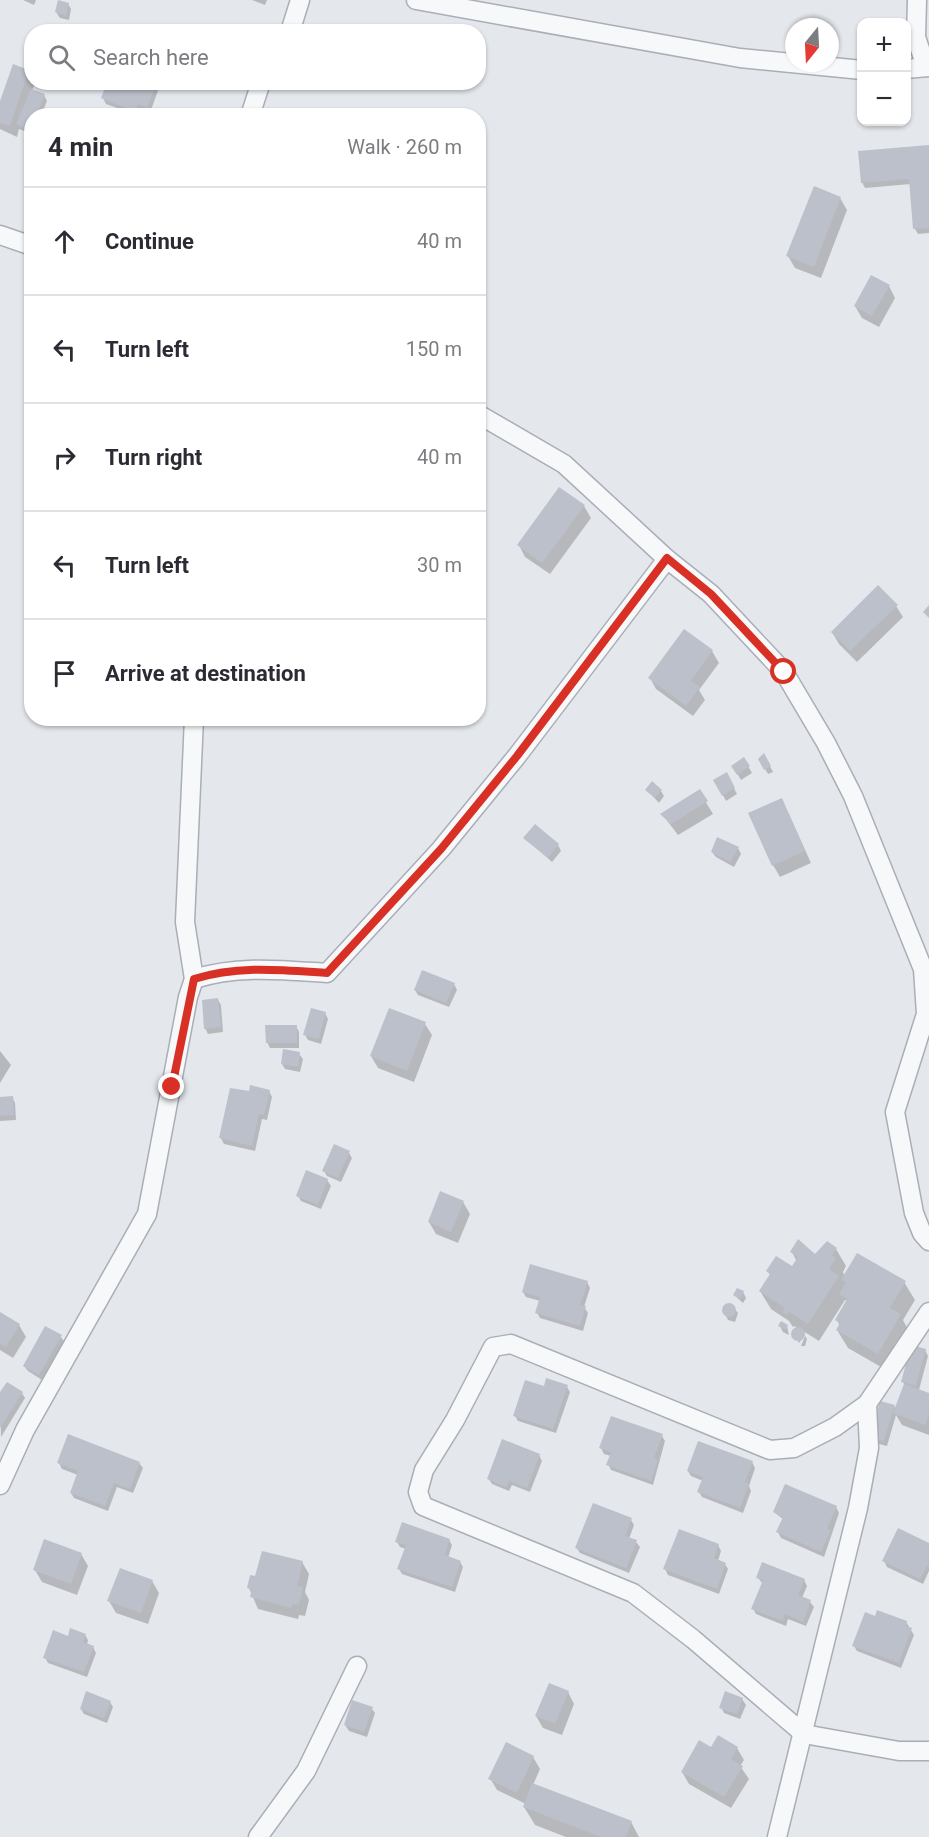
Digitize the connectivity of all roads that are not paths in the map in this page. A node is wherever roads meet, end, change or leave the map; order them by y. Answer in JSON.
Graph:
{"nodes":[{"id":1,"x":300,"y":0,"type":"edge"},
{"id":2,"x":416,"y":0,"type":"edge"},
{"id":3,"x":917,"y":0,"type":"edge"},
{"id":4,"x":292,"y":24,"type":"edge"},
{"id":5,"x":927,"y":67,"type":"edge"},
{"id":6,"x":911,"y":69,"type":"edge"},
{"id":7,"x":857,"y":70,"type":"edge"},
{"id":8,"x":258,"y":90,"type":"edge"},
{"id":9,"x":253,"y":108,"type":"edge"},
{"id":10,"x":0,"y":235,"type":"edge"},
{"id":11,"x":24,"y":243,"type":"edge"},
{"id":12,"x":486,"y":419,"type":"edge"},
{"id":13,"x":667,"y":558,"type":"junction"},
{"id":14,"x":194,"y":726,"type":"edge"},
{"id":15,"x":194,"y":979,"type":"junction"},
{"id":16,"x":927,"y":1014,"type":"edge"},
{"id":17,"x":929,"y":1241,"type":"edge"},
{"id":18,"x":929,"y":1312,"type":"edge"},
{"id":19,"x":867,"y":1404,"type":"junction"},
{"id":20,"x":0,"y":1485,"type":"edge"},
{"id":21,"x":357,"y":1666,"type":"dead end"},
{"id":22,"x":804,"y":1734,"type":"junction"},
{"id":23,"x":929,"y":1751,"type":"edge"},
{"id":24,"x":258,"y":1837,"type":"edge"},
{"id":25,"x":777,"y":1837,"type":"edge"}],
"edges":[{"from":1,"to":4,"type":"street"},
{"from":2,"to":7,"type":"street"},
{"from":3,"to":5,"type":"street"},
{"from":5,"to":6,"type":"street"},
{"from":8,"to":9,"type":"street"},
{"from":10,"to":11,"type":"street"},
{"from":12,"to":13,"type":"street"},
{"from":13,"to":15,"type":"street"},
{"from":13,"to":16,"type":"street"},
{"from":14,"to":15,"type":"street"},
{"from":15,"to":20,"type":"street"},
{"from":16,"to":17,"type":"street"},
{"from":18,"to":19,"type":"street"},
{"from":19,"to":22,"type":"street"},
{"from":19,"to":22,"type":"street"},
{"from":21,"to":24,"type":"street"},
{"from":22,"to":23,"type":"street"},
{"from":22,"to":25,"type":"street"}]}
